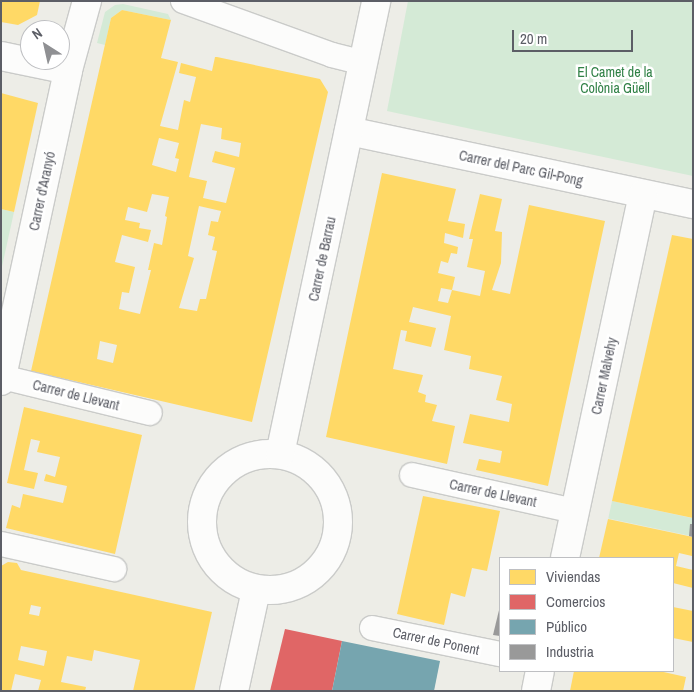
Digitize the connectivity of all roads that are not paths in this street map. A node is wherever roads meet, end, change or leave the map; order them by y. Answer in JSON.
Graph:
{"nodes":[{"id":1,"x":87,"y":1,"type":"edge"},
{"id":2,"x":183,"y":1,"type":"edge"},
{"id":3,"x":376,"y":1,"type":"edge"},
{"id":4,"x":1,"y":56,"type":"edge"},
{"id":5,"x":20,"y":60,"type":"edge"},
{"id":6,"x":70,"y":63,"type":"edge"},
{"id":7,"x":363,"y":63,"type":"junction"},
{"id":8,"x":68,"y":70,"type":"edge"},
{"id":9,"x":349,"y":131,"type":"junction"},
{"id":10,"x":643,"y":194,"type":"junction"},
{"id":11,"x":693,"y":204,"type":"edge"},
{"id":12,"x":2,"y":379,"type":"edge"},
{"id":13,"x":150,"y":413,"type":"dead end"},
{"id":14,"x":280,"y":454,"type":"junction"},
{"id":15,"x":412,"y":475,"type":"dead end"},
{"id":16,"x":575,"y":511,"type":"junction"},
{"id":17,"x":1,"y":544,"type":"edge"},
{"id":18,"x":565,"y":557,"type":"edge"},
{"id":19,"x":114,"y":569,"type":"dead end"},
{"id":20,"x":256,"y":590,"type":"junction"},
{"id":21,"x":372,"y":628,"type":"dead end"},
{"id":22,"x":499,"y":654,"type":"edge"},
{"id":23,"x":540,"y":672,"type":"edge"},
{"id":24,"x":234,"y":691,"type":"edge"},
{"id":25,"x":536,"y":691,"type":"edge"}],
"edges":[{"from":1,"to":6,"type":"street","name":"Carrer d'Aranyó"},
{"from":2,"to":7,"type":"street"},
{"from":3,"to":7,"type":"street","name":"Carrer de Barrau"},
{"from":4,"to":5,"type":"street"},
{"from":7,"to":9,"type":"street","name":"Carrer de Barrau"},
{"from":8,"to":12,"type":"street","name":"Carrer d'Aranyó"},
{"from":9,"to":10,"type":"street","name":"Carrer del Parc Gil-Pong"},
{"from":9,"to":14,"type":"street","name":"Carrer de Barrau"},
{"from":10,"to":11,"type":"street","name":"Carrer del Parc Gil-Pong"},
{"from":10,"to":16,"type":"street","name":"Carrer Malvehy"},
{"from":12,"to":13,"type":"street","name":"Carrer de Llevant"},
{"from":14,"to":20,"type":"street"},
{"from":14,"to":20,"type":"street"},
{"from":15,"to":16,"type":"street","name":"Carrer de Llevant"},
{"from":16,"to":18,"type":"street","name":"Carrer Malvehy"},
{"from":17,"to":19,"type":"street"},
{"from":20,"to":24,"type":"street"},
{"from":21,"to":22,"type":"street","name":"Carrer de Ponent"},
{"from":23,"to":25,"type":"street"}]}
